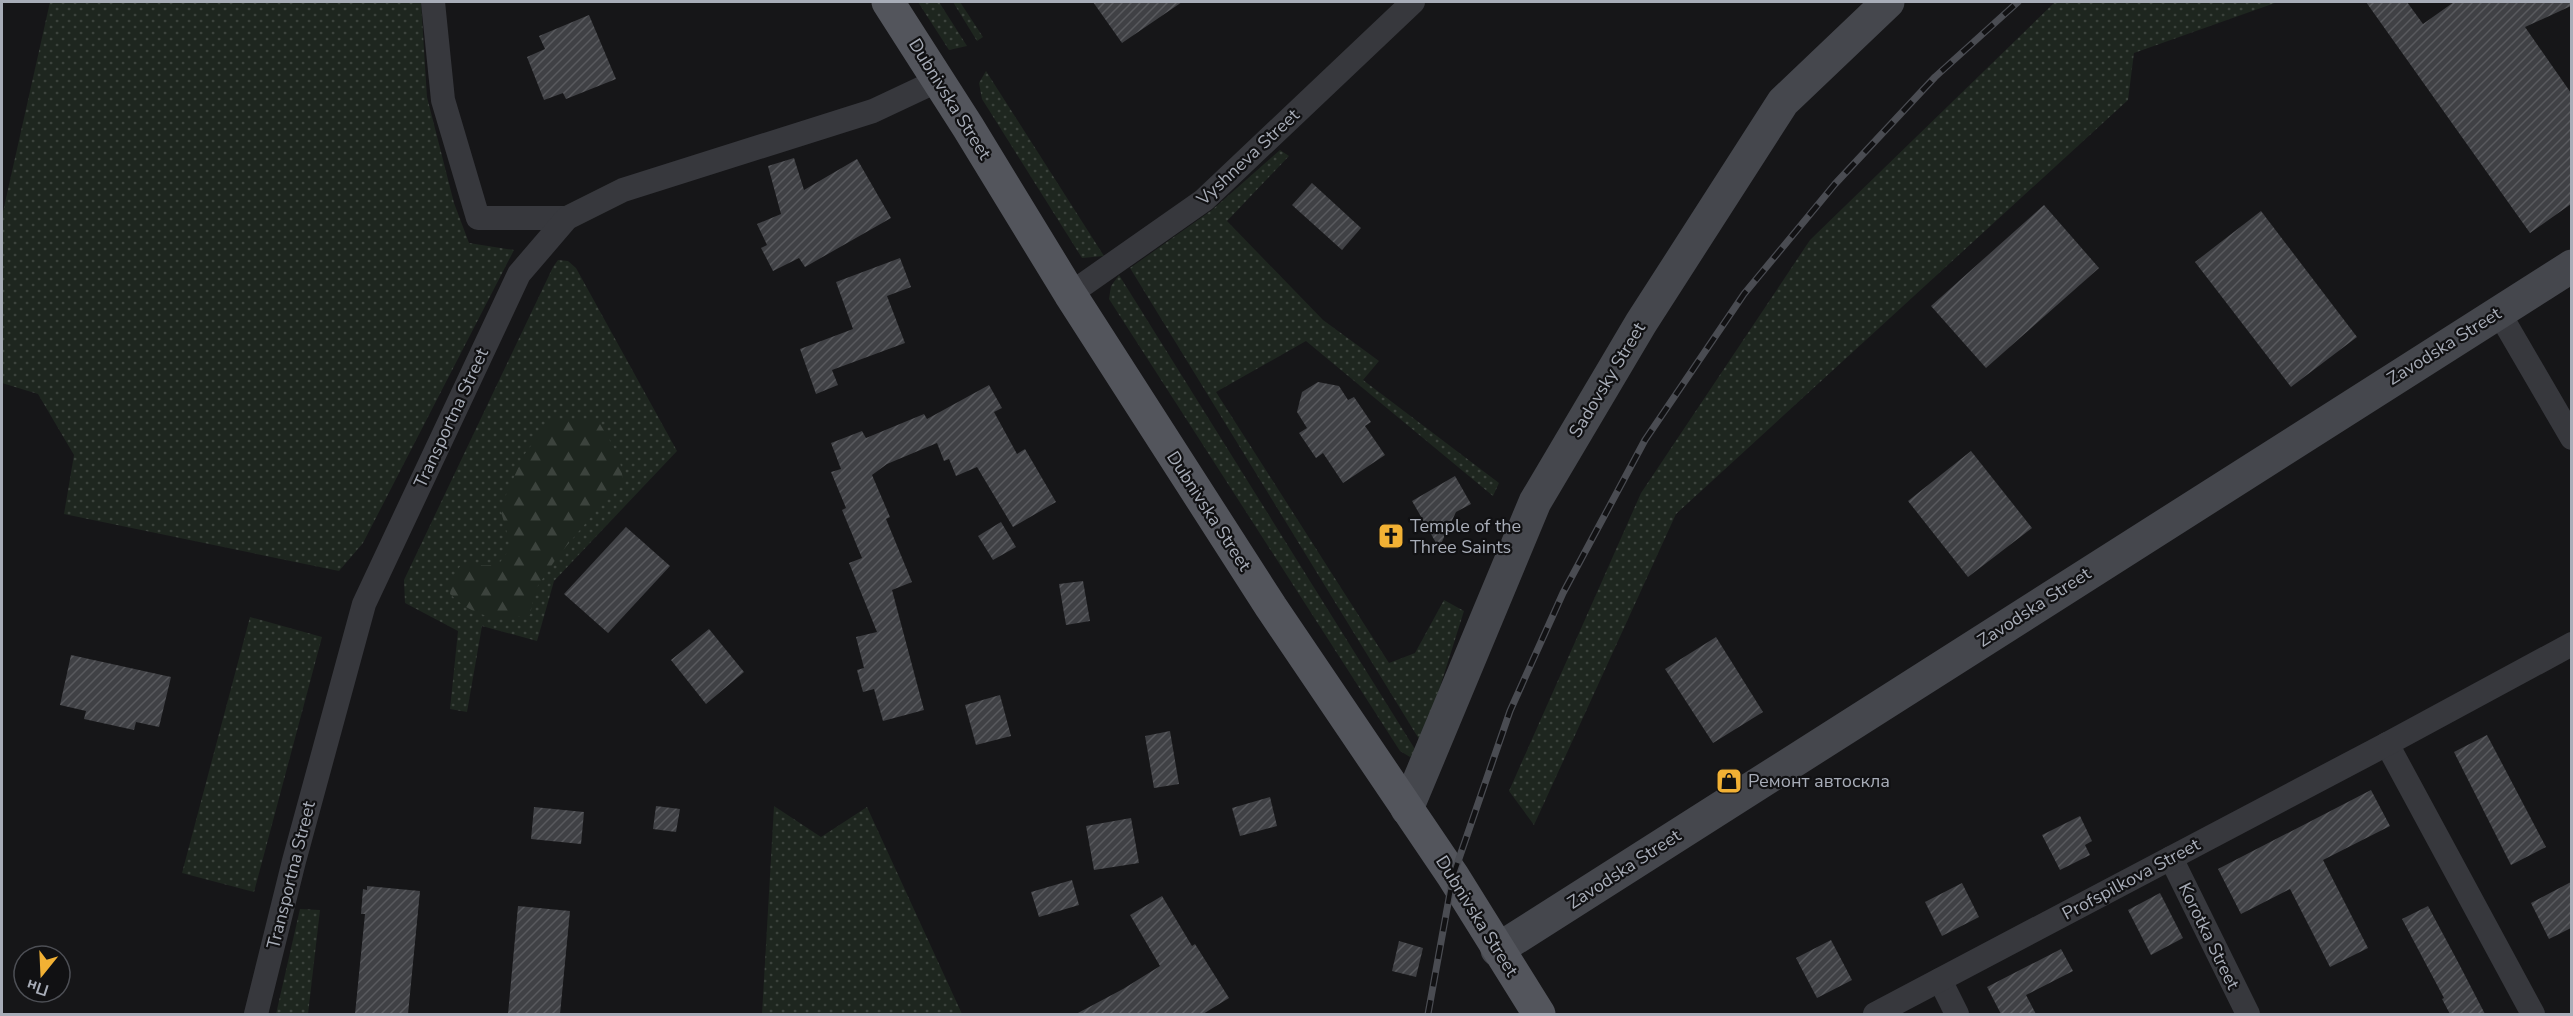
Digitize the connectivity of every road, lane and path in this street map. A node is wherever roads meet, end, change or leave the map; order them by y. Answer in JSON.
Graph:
{"nodes":[{"id":1,"x":433,"y":2,"type":"edge"},
{"id":2,"x":888,"y":2,"type":"edge"},
{"id":3,"x":1413,"y":2,"type":"edge"},
{"id":4,"x":1888,"y":2,"type":"edge"},
{"id":5,"x":939,"y":80,"type":"junction"},
{"id":6,"x":567,"y":218,"type":"junction"},
{"id":7,"x":2571,"y":266,"type":"edge"},
{"id":8,"x":1070,"y":294,"type":"junction"},
{"id":9,"x":2498,"y":312,"type":"junction"},
{"id":10,"x":2571,"y":438,"type":"edge"},
{"id":11,"x":2571,"y":644,"type":"edge"},
{"id":12,"x":2387,"y":744,"type":"junction"},
{"id":13,"x":1407,"y":809,"type":"junction"},
{"id":14,"x":2171,"y":858,"type":"junction"},
{"id":15,"x":1497,"y":950,"type":"junction"},
{"id":16,"x":1940,"y":980,"type":"junction"},
{"id":17,"x":256,"y":1014,"type":"edge"},
{"id":18,"x":1539,"y":1014,"type":"edge"},
{"id":19,"x":1875,"y":1014,"type":"edge"},
{"id":20,"x":1957,"y":1014,"type":"edge"},
{"id":21,"x":2248,"y":1014,"type":"edge"},
{"id":22,"x":2533,"y":1014,"type":"edge"}],
"edges":[{"from":1,"to":6,"type":"street"},
{"from":2,"to":5,"type":"main road","name":"Dubnivska Street"},
{"from":3,"to":8,"type":"street","name":"Vyshneva Street"},
{"from":4,"to":13,"type":"street","name":"Sadovsky Street"},
{"from":5,"to":6,"type":"street","name":"Transportna Street"},
{"from":5,"to":8,"type":"main road","name":"Dubnivska Street"},
{"from":6,"to":17,"type":"street","name":"Transportna Street"},
{"from":7,"to":9,"type":"street","name":"Zavodska Street"},
{"from":8,"to":13,"type":"main road","name":"Dubnivska Street"},
{"from":9,"to":10,"type":"street"},
{"from":9,"to":15,"type":"street","name":"Zavodska Street"},
{"from":11,"to":12,"type":"street","name":"Profspilkova Street"},
{"from":12,"to":14,"type":"street","name":"Profspilkova Street"},
{"from":12,"to":22,"type":"street"},
{"from":13,"to":15,"type":"main road","name":"Dubnivska Street"},
{"from":14,"to":16,"type":"street","name":"Profspilkova Street"},
{"from":14,"to":21,"type":"street","name":"Korotka Street"},
{"from":15,"to":18,"type":"main road","name":"Dubnivska Street"},
{"from":16,"to":19,"type":"street","name":"Profspilkova Street"},
{"from":16,"to":20,"type":"street"}]}
